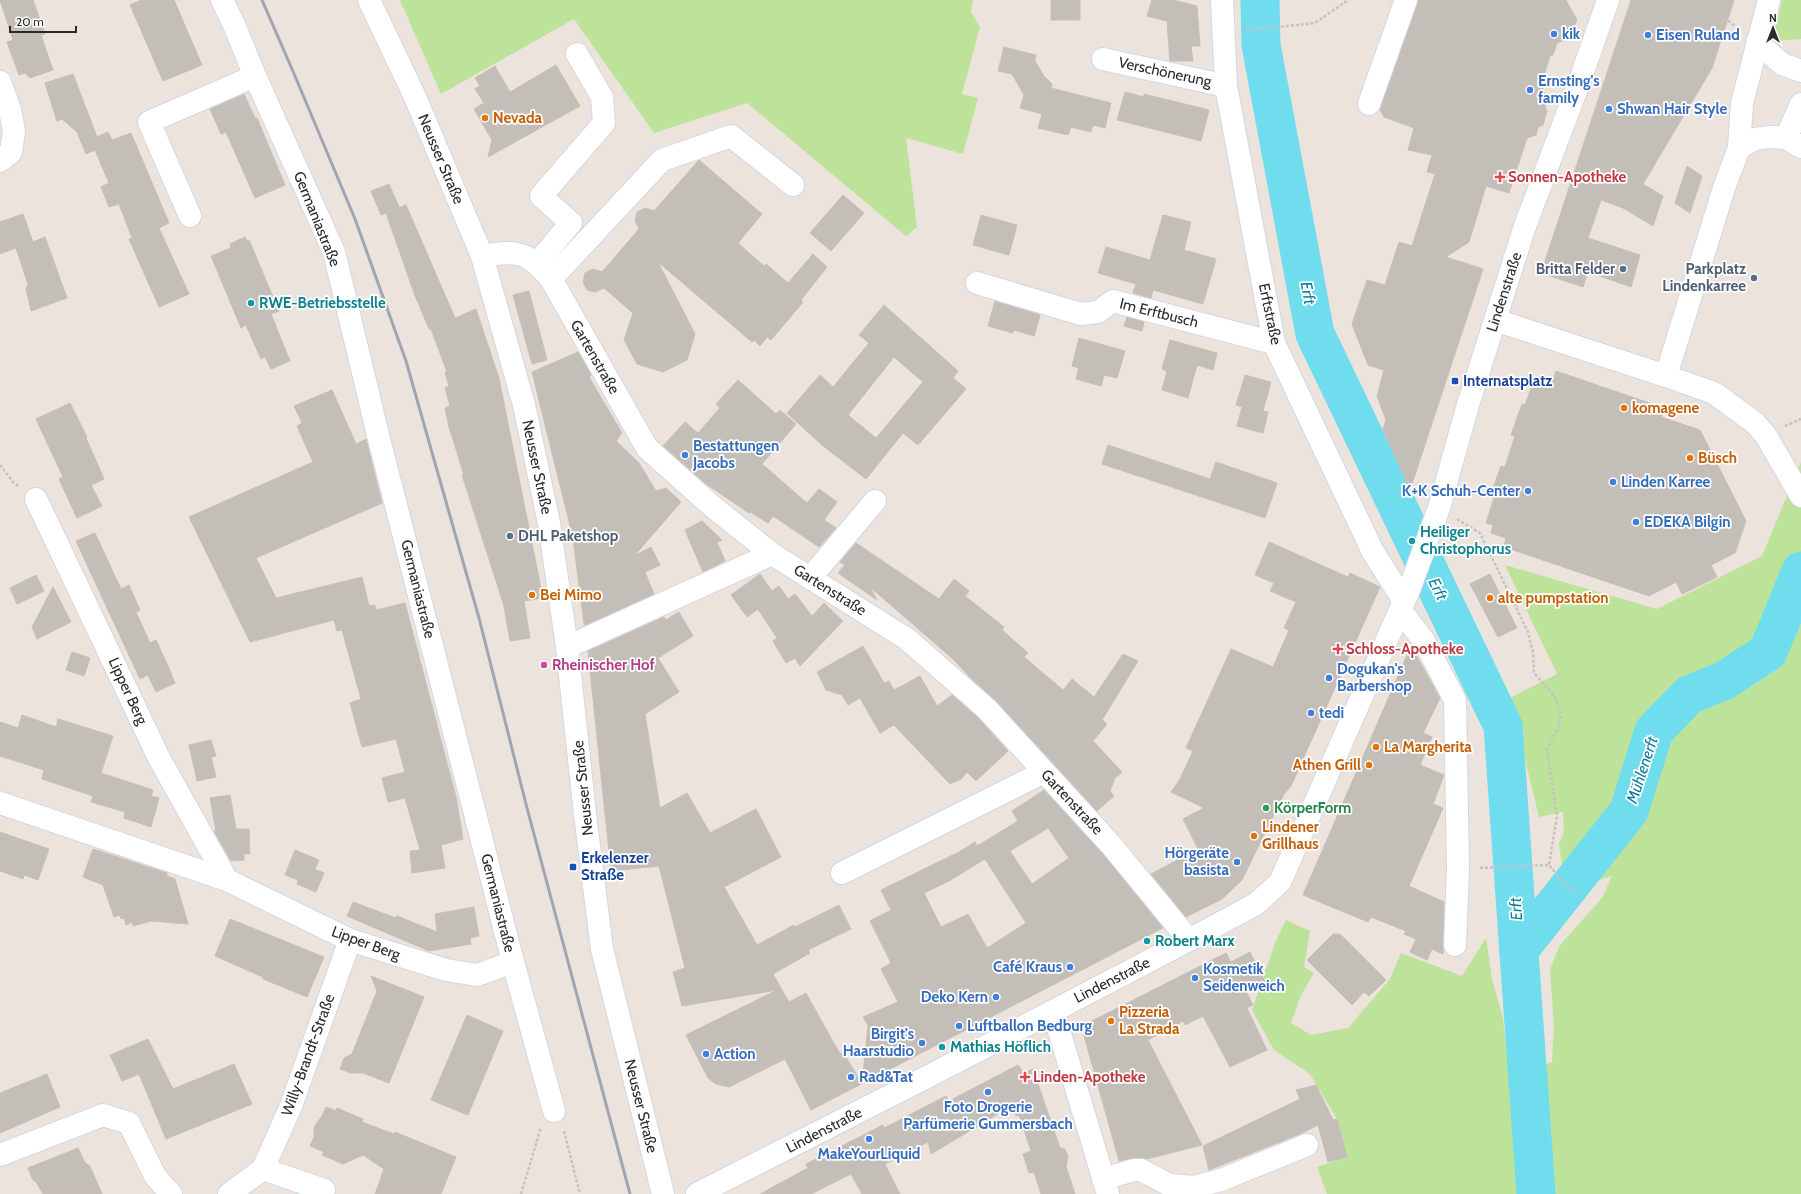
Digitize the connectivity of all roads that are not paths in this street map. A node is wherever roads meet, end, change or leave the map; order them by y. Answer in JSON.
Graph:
{"nodes":[{"id":1,"x":222,"y":0,"type":"edge"},
{"id":2,"x":369,"y":0,"type":"edge"},
{"id":3,"x":1222,"y":0,"type":"edge"},
{"id":4,"x":1406,"y":0,"type":"edge"},
{"id":5,"x":1608,"y":0,"type":"edge"},
{"id":6,"x":1769,"y":0,"type":"edge"},
{"id":7,"x":1757,"y":42,"type":"junction"},
{"id":8,"x":577,"y":54,"type":"dead end"},
{"id":9,"x":1103,"y":58,"type":"dead end"},
{"id":10,"x":1801,"y":71,"type":"edge"},
{"id":11,"x":255,"y":76,"type":"junction"},
{"id":12,"x":0,"y":82,"type":"edge"},
{"id":13,"x":1226,"y":86,"type":"junction"},
{"id":14,"x":1369,"y":104,"type":"dead end"},
{"id":15,"x":1801,"y":104,"type":"edge"},
{"id":16,"x":1793,"y":143,"type":"edge"},
{"id":17,"x":1739,"y":148,"type":"junction"},
{"id":18,"x":0,"y":161,"type":"edge"},
{"id":19,"x":793,"y":185,"type":"dead end"},
{"id":20,"x":190,"y":216,"type":"dead end"},
{"id":21,"x":482,"y":256,"type":"junction"},
{"id":22,"x":544,"y":271,"type":"junction"},
{"id":23,"x":977,"y":283,"type":"dead end"},
{"id":24,"x":1495,"y":320,"type":"junction"},
{"id":25,"x":1274,"y":343,"type":"junction"},
{"id":26,"x":1666,"y":376,"type":"junction"},
{"id":27,"x":1801,"y":496,"type":"edge"},
{"id":28,"x":36,"y":499,"type":"road end"},
{"id":29,"x":875,"y":501,"type":"dead end"},
{"id":30,"x":772,"y":554,"type":"junction"},
{"id":31,"x":810,"y":578,"type":"junction"},
{"id":32,"x":1404,"y":601,"type":"junction"},
{"id":33,"x":567,"y":647,"type":"junction"},
{"id":34,"x":1044,"y":772,"type":"junction"},
{"id":35,"x":0,"y":803,"type":"edge"},
{"id":36,"x":842,"y":873,"type":"dead end"},
{"id":37,"x":227,"y":880,"type":"junction"},
{"id":38,"x":350,"y":940,"type":"junction"},
{"id":39,"x":1189,"y":940,"type":"junction"},
{"id":40,"x":1454,"y":945,"type":"dead end"},
{"id":41,"x":513,"y":962,"type":"junction"},
{"id":42,"x":1053,"y":1011,"type":"junction"},
{"id":43,"x":554,"y":1111,"type":"road end"},
{"id":44,"x":1307,"y":1145,"type":"dead end"},
{"id":45,"x":0,"y":1156,"type":"edge"},
{"id":46,"x":263,"y":1169,"type":"junction"},
{"id":47,"x":1105,"y":1186,"type":"edge"},
{"id":48,"x":324,"y":1190,"type":"dead end"},
{"id":49,"x":171,"y":1194,"type":"edge"},
{"id":50,"x":229,"y":1194,"type":"edge"},
{"id":51,"x":663,"y":1194,"type":"edge"},
{"id":52,"x":697,"y":1194,"type":"edge"}],
"edges":[{"from":1,"to":11,"type":"street","name":"Germaniastraße"},
{"from":2,"to":21,"type":"street","name":"Neusser Straße"},
{"from":3,"to":13,"type":"street","name":"Erftstraße"},
{"from":4,"to":14,"type":"street"},
{"from":5,"to":24,"type":"street","name":"Lindenstraße"},
{"from":6,"to":7,"type":"street"},
{"from":7,"to":10,"type":"street"},
{"from":7,"to":17,"type":"street"},
{"from":8,"to":22,"type":"street"},
{"from":9,"to":13,"type":"street","name":"Verschönerung"},
{"from":11,"to":20,"type":"street"},
{"from":11,"to":41,"type":"street","name":"Germaniastraße"},
{"from":12,"to":18,"type":"street"},
{"from":13,"to":25,"type":"street","name":"Erftstraße"},
{"from":15,"to":16,"type":"street"},
{"from":16,"to":17,"type":"street"},
{"from":17,"to":26,"type":"street"},
{"from":19,"to":22,"type":"street"},
{"from":21,"to":22,"type":"street"},
{"from":21,"to":33,"type":"street","name":"Neusser Straße"},
{"from":22,"to":30,"type":"street","name":"Gartenstraße"},
{"from":23,"to":25,"type":"street","name":"Im Erftbusch"},
{"from":24,"to":26,"type":"street"},
{"from":24,"to":32,"type":"street","name":"Lindenstraße"},
{"from":25,"to":32,"type":"street","name":"Erftstraße"},
{"from":26,"to":27,"type":"street"},
{"from":28,"to":37,"type":"street","name":"Lipper Berg"},
{"from":29,"to":31,"type":"street"},
{"from":30,"to":31,"type":"street","name":"Gartenstraße"},
{"from":30,"to":33,"type":"street"},
{"from":31,"to":34,"type":"street","name":"Gartenstraße"},
{"from":32,"to":39,"type":"street","name":"Lindenstraße"},
{"from":32,"to":40,"type":"street","name":"Erftstraße"},
{"from":33,"to":51,"type":"street","name":"Neusser Straße"},
{"from":34,"to":36,"type":"street"},
{"from":34,"to":39,"type":"street","name":"Gartenstraße"},
{"from":35,"to":37,"type":"street","name":"Lipper Berg"},
{"from":37,"to":38,"type":"street","name":"Lipper Berg"},
{"from":38,"to":41,"type":"street","name":"Lipper Berg"},
{"from":38,"to":46,"type":"street","name":"Willy-Brandt-Straße"},
{"from":39,"to":42,"type":"street","name":"Lindenstraße"},
{"from":41,"to":43,"type":"street","name":"Germaniastraße"},
{"from":42,"to":47,"type":"street"},
{"from":42,"to":52,"type":"street","name":"Lindenstraße"},
{"from":44,"to":47,"type":"street"},
{"from":45,"to":49,"type":"street"},
{"from":46,"to":48,"type":"street"},
{"from":46,"to":50,"type":"street","name":"Willy-Brandt-Straße"}]}
